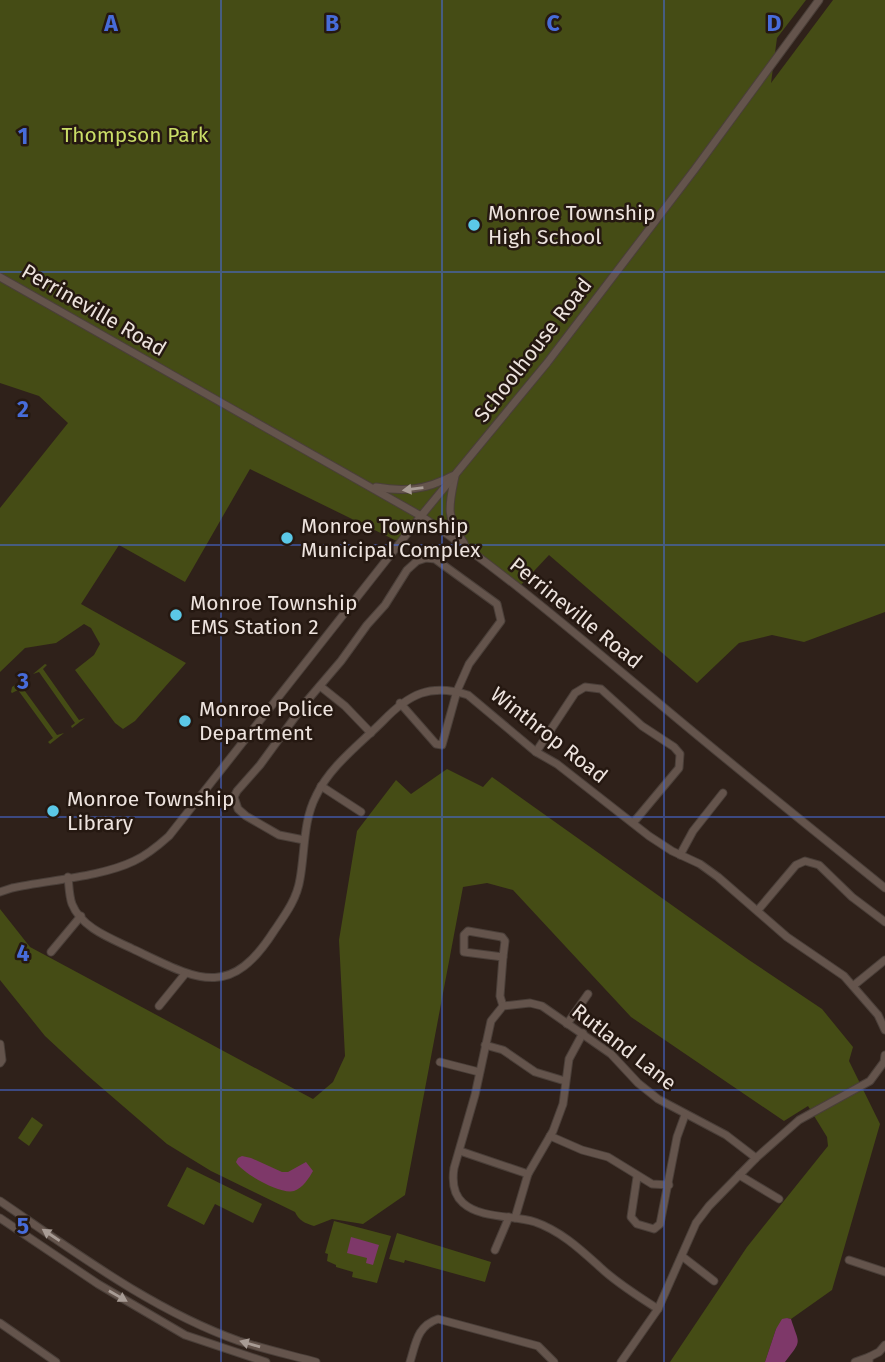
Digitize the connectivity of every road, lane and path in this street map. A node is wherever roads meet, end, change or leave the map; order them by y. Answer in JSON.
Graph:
{"nodes":[{"id":1,"x":819,"y":0,"type":"edge"},
{"id":2,"x":0,"y":277,"type":"edge"},
{"id":3,"x":456,"y":474,"type":"junction"},
{"id":4,"x":369,"y":486,"type":"junction"},
{"id":5,"x":421,"y":516,"type":"junction"},
{"id":6,"x":469,"y":549,"type":"junction"},
{"id":7,"x":320,"y":686,"type":"junction"},
{"id":8,"x":457,"y":691,"type":"junction"},
{"id":9,"x":400,"y":703,"type":"junction"},
{"id":10,"x":371,"y":733,"type":"junction"},
{"id":11,"x":537,"y":752,"type":"junction"},
{"id":12,"x":321,"y":786,"type":"junction"},
{"id":13,"x":723,"y":793,"type":"dead end"},
{"id":14,"x":361,"y":813,"type":"dead end"},
{"id":15,"x":633,"y":823,"type":"junction"},
{"id":16,"x":304,"y":840,"type":"junction"},
{"id":17,"x":680,"y":855,"type":"junction"},
{"id":18,"x":68,"y":877,"type":"junction"},
{"id":19,"x":885,"y":888,"type":"edge"},
{"id":20,"x":0,"y":892,"type":"edge"},
{"id":21,"x":758,"y":910,"type":"junction"},
{"id":22,"x":81,"y":916,"type":"junction"},
{"id":23,"x":885,"y":922,"type":"edge"},
{"id":24,"x":51,"y":952,"type":"dead end"},
{"id":25,"x":503,"y":957,"type":"junction"},
{"id":26,"x":885,"y":960,"type":"edge"},
{"id":27,"x":185,"y":974,"type":"junction"},
{"id":28,"x":853,"y":986,"type":"junction"},
{"id":29,"x":587,"y":995,"type":"dead end"},
{"id":30,"x":159,"y":1006,"type":"dead end"},
{"id":31,"x":503,"y":1006,"type":"junction"},
{"id":32,"x":567,"y":1024,"type":"junction"},
{"id":33,"x":885,"y":1030,"type":"edge"},
{"id":34,"x":583,"y":1033,"type":"junction"},
{"id":35,"x":0,"y":1044,"type":"edge"},
{"id":36,"x":485,"y":1045,"type":"junction"},
{"id":37,"x":885,"y":1060,"type":"edge"},
{"id":38,"x":440,"y":1062,"type":"dead end"},
{"id":39,"x":0,"y":1063,"type":"edge"},
{"id":40,"x":479,"y":1072,"type":"junction"},
{"id":41,"x":565,"y":1081,"type":"junction"},
{"id":42,"x":685,"y":1115,"type":"junction"},
{"id":43,"x":550,"y":1136,"type":"junction"},
{"id":44,"x":460,"y":1151,"type":"junction"},
{"id":45,"x":756,"y":1158,"type":"junction"},
{"id":46,"x":528,"y":1174,"type":"junction"},
{"id":47,"x":739,"y":1175,"type":"junction"},
{"id":48,"x":638,"y":1177,"type":"junction"},
{"id":49,"x":669,"y":1185,"type":"junction"},
{"id":50,"x":779,"y":1199,"type":"dead end"},
{"id":51,"x":0,"y":1201,"type":"edge"},
{"id":52,"x":512,"y":1217,"type":"junction"},
{"id":53,"x":0,"y":1218,"type":"edge"},
{"id":54,"x":495,"y":1250,"type":"dead end"},
{"id":55,"x":683,"y":1257,"type":"junction"},
{"id":56,"x":849,"y":1260,"type":"dead end"},
{"id":57,"x":885,"y":1272,"type":"edge"},
{"id":58,"x":714,"y":1281,"type":"dead end"},
{"id":59,"x":658,"y":1309,"type":"junction"},
{"id":60,"x":0,"y":1323,"type":"edge"},
{"id":61,"x":885,"y":1345,"type":"edge"},
{"id":62,"x":869,"y":1360,"type":"edge"},
{"id":63,"x":56,"y":1362,"type":"edge"},
{"id":64,"x":266,"y":1362,"type":"edge"},
{"id":65,"x":316,"y":1362,"type":"edge"},
{"id":66,"x":410,"y":1362,"type":"edge"},
{"id":67,"x":554,"y":1362,"type":"edge"},
{"id":68,"x":621,"y":1362,"type":"edge"},
{"id":69,"x":855,"y":1362,"type":"edge"}],
"edges":[{"from":1,"to":3,"type":"street","name":"Schoolhouse Road"},
{"from":2,"to":4,"type":"street","name":"Perrineville Road"},
{"from":3,"to":4,"type":"street","one_way":true},
{"from":3,"to":5,"type":"street","name":"Schoolhouse Road"},
{"from":3,"to":6,"type":"street"},
{"from":4,"to":5,"type":"street","name":"Perrineville Road"},
{"from":5,"to":6,"type":"street","name":"Perrineville Road"},
{"from":5,"to":18,"type":"street","name":"Schoolhouse Road"},
{"from":6,"to":19,"type":"street","name":"Perrineville Road"},
{"from":7,"to":8,"type":"street"},
{"from":7,"to":10,"type":"street"},
{"from":7,"to":16,"type":"street"},
{"from":8,"to":9,"type":"street","name":"Winthrop Road"},
{"from":8,"to":9,"type":"street"},
{"from":8,"to":11,"type":"street","name":"Winthrop Road"},
{"from":9,"to":10,"type":"street","name":"Winthrop Road"},
{"from":10,"to":12,"type":"street","name":"Winthrop Road"},
{"from":11,"to":15,"type":"street","name":"Winthrop Road"},
{"from":11,"to":15,"type":"street"},
{"from":12,"to":14,"type":"street"},
{"from":12,"to":16,"type":"street","name":"Winthrop Road"},
{"from":13,"to":17,"type":"street"},
{"from":15,"to":17,"type":"street","name":"Winthrop Road"},
{"from":16,"to":27,"type":"street","name":"Winthrop Road"},
{"from":17,"to":21,"type":"street","name":"Winthrop Road"},
{"from":18,"to":20,"type":"street","name":"Schoolhouse Road"},
{"from":18,"to":22,"type":"street"},
{"from":21,"to":23,"type":"street"},
{"from":21,"to":28,"type":"street","name":"Winthrop Road"},
{"from":22,"to":24,"type":"street"},
{"from":22,"to":27,"type":"street","name":"Winthrop Road"},
{"from":25,"to":25,"type":"street"},
{"from":25,"to":31,"type":"street"},
{"from":26,"to":28,"type":"street"},
{"from":27,"to":30,"type":"street"},
{"from":28,"to":33,"type":"street","name":"Winthrop Road"},
{"from":29,"to":32,"type":"street"},
{"from":31,"to":32,"type":"street","name":"Rutland Lane"},
{"from":31,"to":36,"type":"street"},
{"from":32,"to":34,"type":"street","name":"Rutland Lane"},
{"from":34,"to":41,"type":"street"},
{"from":34,"to":42,"type":"street","name":"Rutland Lane"},
{"from":35,"to":39,"type":"street"},
{"from":36,"to":40,"type":"street"},
{"from":36,"to":41,"type":"street"},
{"from":37,"to":45,"type":"street"},
{"from":38,"to":40,"type":"street"},
{"from":40,"to":44,"type":"street"},
{"from":41,"to":43,"type":"street"},
{"from":42,"to":45,"type":"street","name":"Rutland Lane"},
{"from":42,"to":49,"type":"street","name":"Rutland Lane"},
{"from":43,"to":46,"type":"street"},
{"from":43,"to":48,"type":"street"},
{"from":44,"to":46,"type":"street"},
{"from":44,"to":52,"type":"street"},
{"from":45,"to":47,"type":"street"},
{"from":46,"to":52,"type":"street"},
{"from":47,"to":50,"type":"street"},
{"from":47,"to":55,"type":"street"},
{"from":48,"to":49,"type":"street"},
{"from":48,"to":49,"type":"street","name":"Rutland Lane"},
{"from":65,"to":51,"type":"street","one_way":true},
{"from":52,"to":54,"type":"street"},
{"from":52,"to":59,"type":"street"},
{"from":53,"to":64,"type":"street","one_way":true},
{"from":55,"to":58,"type":"street"},
{"from":55,"to":59,"type":"street"},
{"from":56,"to":57,"type":"street"},
{"from":59,"to":68,"type":"street"},
{"from":60,"to":63,"type":"street"},
{"from":61,"to":62,"type":"street"},
{"from":62,"to":69,"type":"street"},
{"from":66,"to":67,"type":"street"}]}
